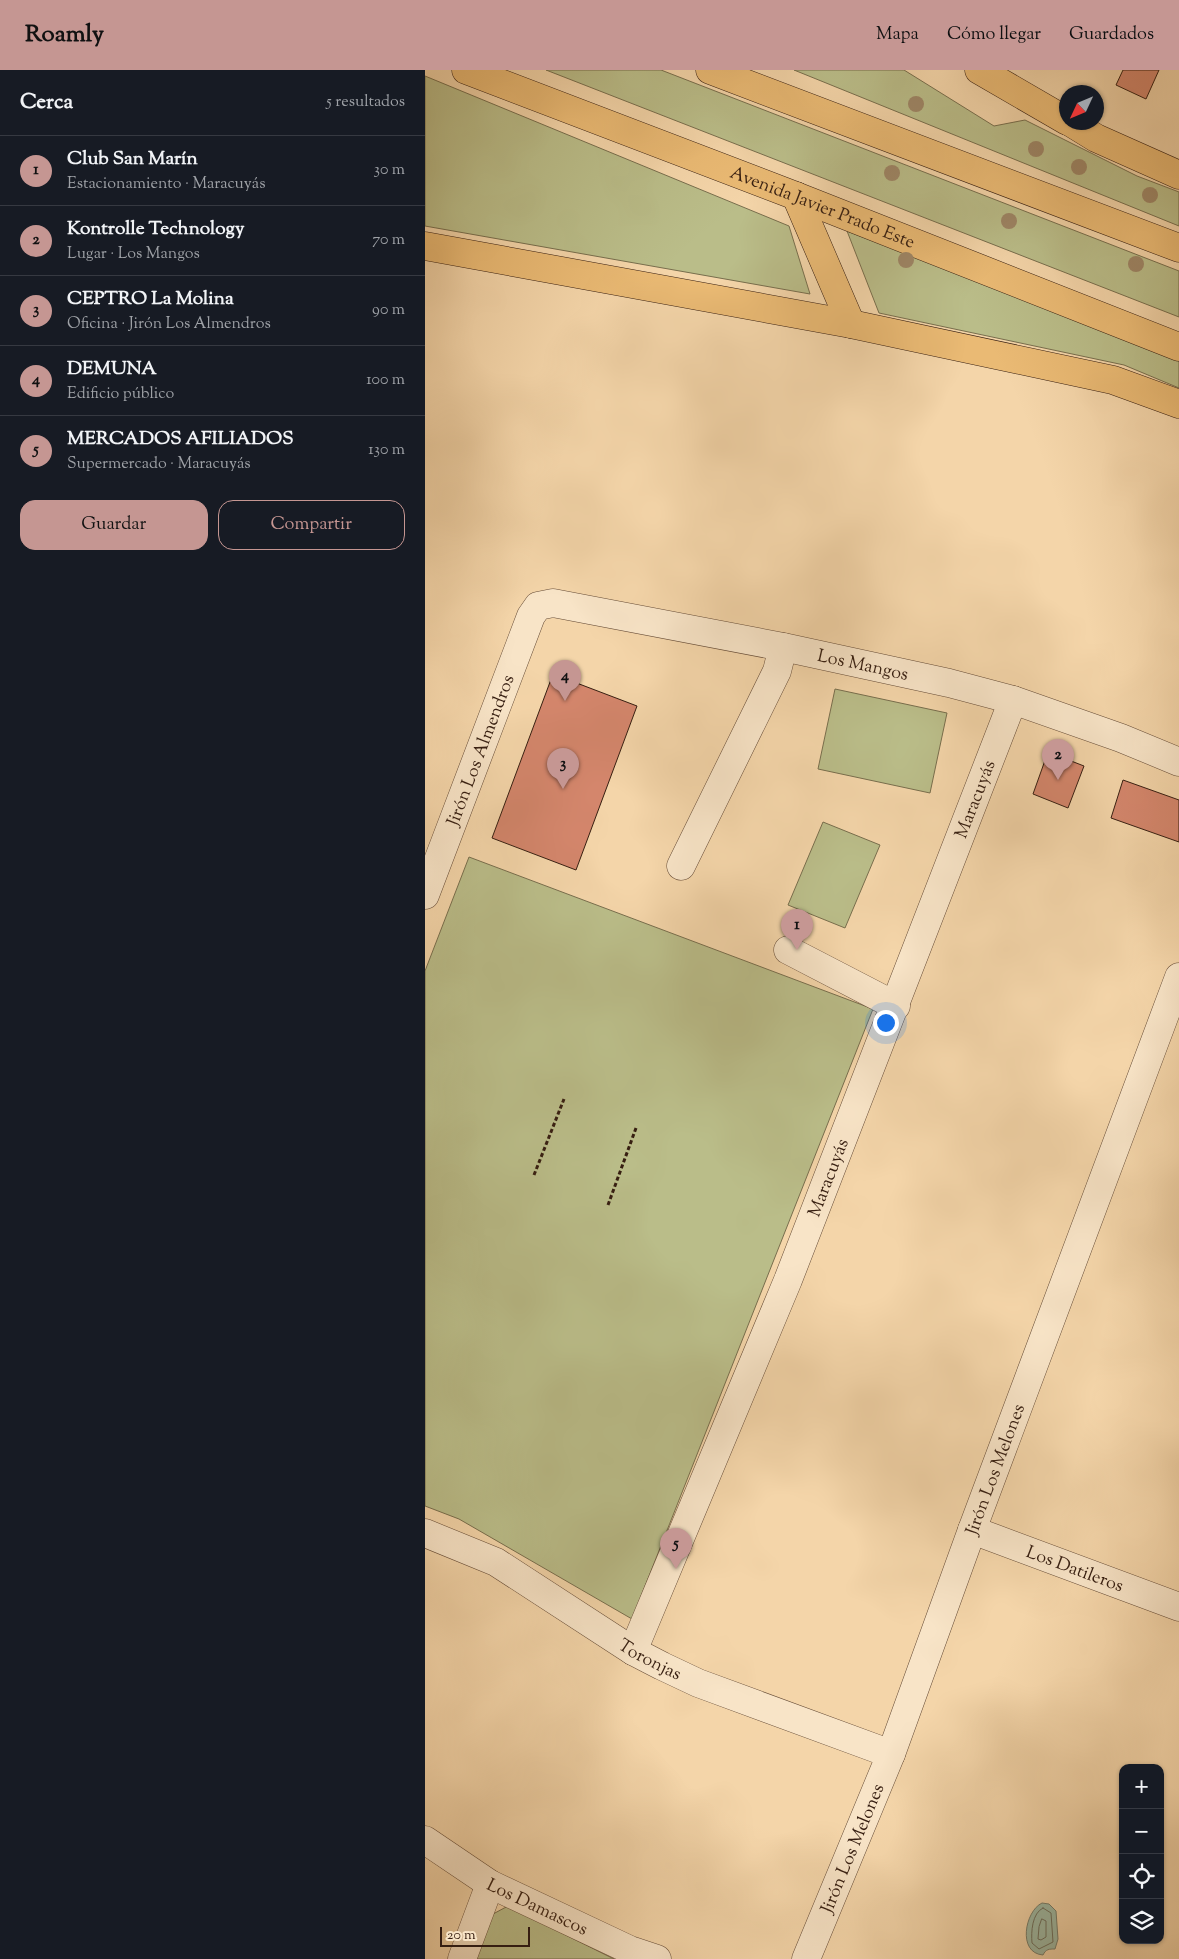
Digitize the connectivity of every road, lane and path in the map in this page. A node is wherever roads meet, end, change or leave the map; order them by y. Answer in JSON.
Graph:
{"nodes":[{"id":1,"x":467,"y":70,"type":"edge"},
{"id":2,"x":710,"y":70,"type":"edge"},
{"id":3,"x":979,"y":70,"type":"edge"},
{"id":4,"x":1059,"y":117,"type":"edge"},
{"id":5,"x":1082,"y":130,"type":"edge"},
{"id":6,"x":1179,"y":176,"type":"edge"},
{"id":7,"x":796,"y":196,"type":"junction"},
{"id":8,"x":425,"y":246,"type":"edge"},
{"id":9,"x":1179,"y":248,"type":"edge"},
{"id":10,"x":851,"y":324,"type":"junction"},
{"id":11,"x":1179,"y":347,"type":"edge"},
{"id":12,"x":1179,"y":404,"type":"edge"},
{"id":13,"x":538,"y":606,"type":"joint"},
{"id":14,"x":783,"y":647,"type":"junction"},
{"id":15,"x":1013,"y":700,"type":"junction"},
{"id":16,"x":1179,"y":762,"type":"edge"},
{"id":17,"x":431,"y":859,"type":"edge"},
{"id":18,"x":681,"y":866,"type":"dead end"},
{"id":19,"x":425,"y":894,"type":"edge"},
{"id":20,"x":788,"y":950,"type":"dead end"},
{"id":21,"x":1179,"y":977,"type":"edge"},
{"id":22,"x":896,"y":1006,"type":"junction"},
{"id":23,"x":563,"y":1098,"type":"dead end"},
{"id":24,"x":636,"y":1128,"type":"dead end"},
{"id":25,"x":534,"y":1175,"type":"dead end"},
{"id":26,"x":608,"y":1205,"type":"dead end"},
{"id":27,"x":971,"y":1530,"type":"junction"},
{"id":28,"x":425,"y":1533,"type":"edge"},
{"id":29,"x":1179,"y":1608,"type":"edge"},
{"id":30,"x":633,"y":1651,"type":"junction"},
{"id":31,"x":891,"y":1754,"type":"junction"},
{"id":32,"x":425,"y":1840,"type":"edge"},
{"id":33,"x":490,"y":1884,"type":"junction"},
{"id":34,"x":462,"y":1959,"type":"edge"},
{"id":35,"x":657,"y":1959,"type":"edge"},
{"id":36,"x":807,"y":1959,"type":"edge"}],
"edges":[{"from":1,"to":7,"type":"main road","name":"Avenida Javier Prado Este"},
{"from":2,"to":9,"type":"main road"},
{"from":3,"to":4,"type":"main road"},
{"from":5,"to":6,"type":"main road"},
{"from":7,"to":10,"type":"main road"},
{"from":7,"to":11,"type":"main road","name":"Avenida Javier Prado Este"},
{"from":8,"to":10,"type":"main road"},
{"from":10,"to":12,"type":"main road"},
{"from":13,"to":14,"type":"street","name":"Los Mangos"},
{"from":13,"to":17,"type":"street","name":"Jirón Los Almendros"},
{"from":14,"to":15,"type":"street","name":"Los Mangos"},
{"from":14,"to":18,"type":"street"},
{"from":15,"to":16,"type":"street","name":"Los Mangos"},
{"from":15,"to":22,"type":"street","name":"Maracuyás"},
{"from":17,"to":19,"type":"street","name":"Jirón Los Almendros"},
{"from":20,"to":22,"type":"street"},
{"from":21,"to":27,"type":"street","name":"Jirón Los Melones"},
{"from":22,"to":30,"type":"street","name":"Maracuyás"},
{"from":23,"to":25,"type":"path"},
{"from":24,"to":26,"type":"path"},
{"from":27,"to":29,"type":"street","name":"Los Datileros"},
{"from":27,"to":31,"type":"street","name":"Jirón Los Melones"},
{"from":28,"to":30,"type":"street","name":"Toronjas"},
{"from":30,"to":31,"type":"street","name":"Toronjas"},
{"from":31,"to":36,"type":"street","name":"Jirón Los Melones"},
{"from":32,"to":33,"type":"street","name":"Los Damascos"},
{"from":33,"to":34,"type":"street"},
{"from":33,"to":35,"type":"street","name":"Los Damascos"}]}
